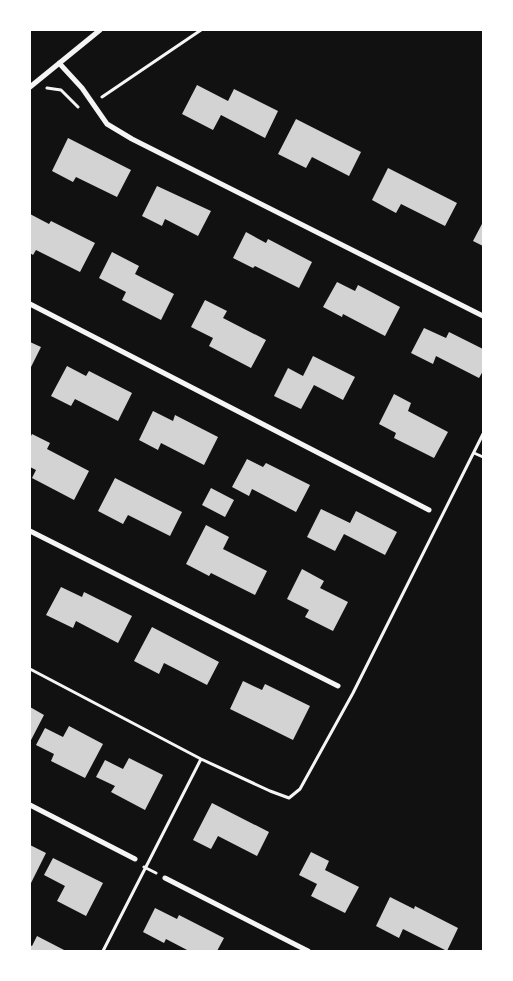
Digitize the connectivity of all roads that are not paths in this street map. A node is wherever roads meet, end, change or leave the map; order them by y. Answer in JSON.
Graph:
{"nodes":[{"id":1,"x":100,"y":30,"type":"edge"},
{"id":2,"x":59,"y":63,"type":"junction"},
{"id":3,"x":30,"y":87,"type":"edge"},
{"id":4,"x":30,"y":304,"type":"edge"},
{"id":5,"x":483,"y":316,"type":"edge"},
{"id":6,"x":429,"y":510,"type":"dead end"},
{"id":7,"x":30,"y":531,"type":"edge"},
{"id":8,"x":338,"y":686,"type":"dead end"},
{"id":9,"x":30,"y":805,"type":"edge"},
{"id":10,"x":135,"y":859,"type":"road end"},
{"id":11,"x":165,"y":878,"type":"road end"},
{"id":12,"x":308,"y":951,"type":"edge"}],
"edges":[{"from":1,"to":2,"type":"street"},
{"from":2,"to":3,"type":"street"},
{"from":2,"to":5,"type":"street"},
{"from":4,"to":6,"type":"street"},
{"from":7,"to":8,"type":"street"},
{"from":9,"to":10,"type":"street"},
{"from":11,"to":12,"type":"street"}]}
